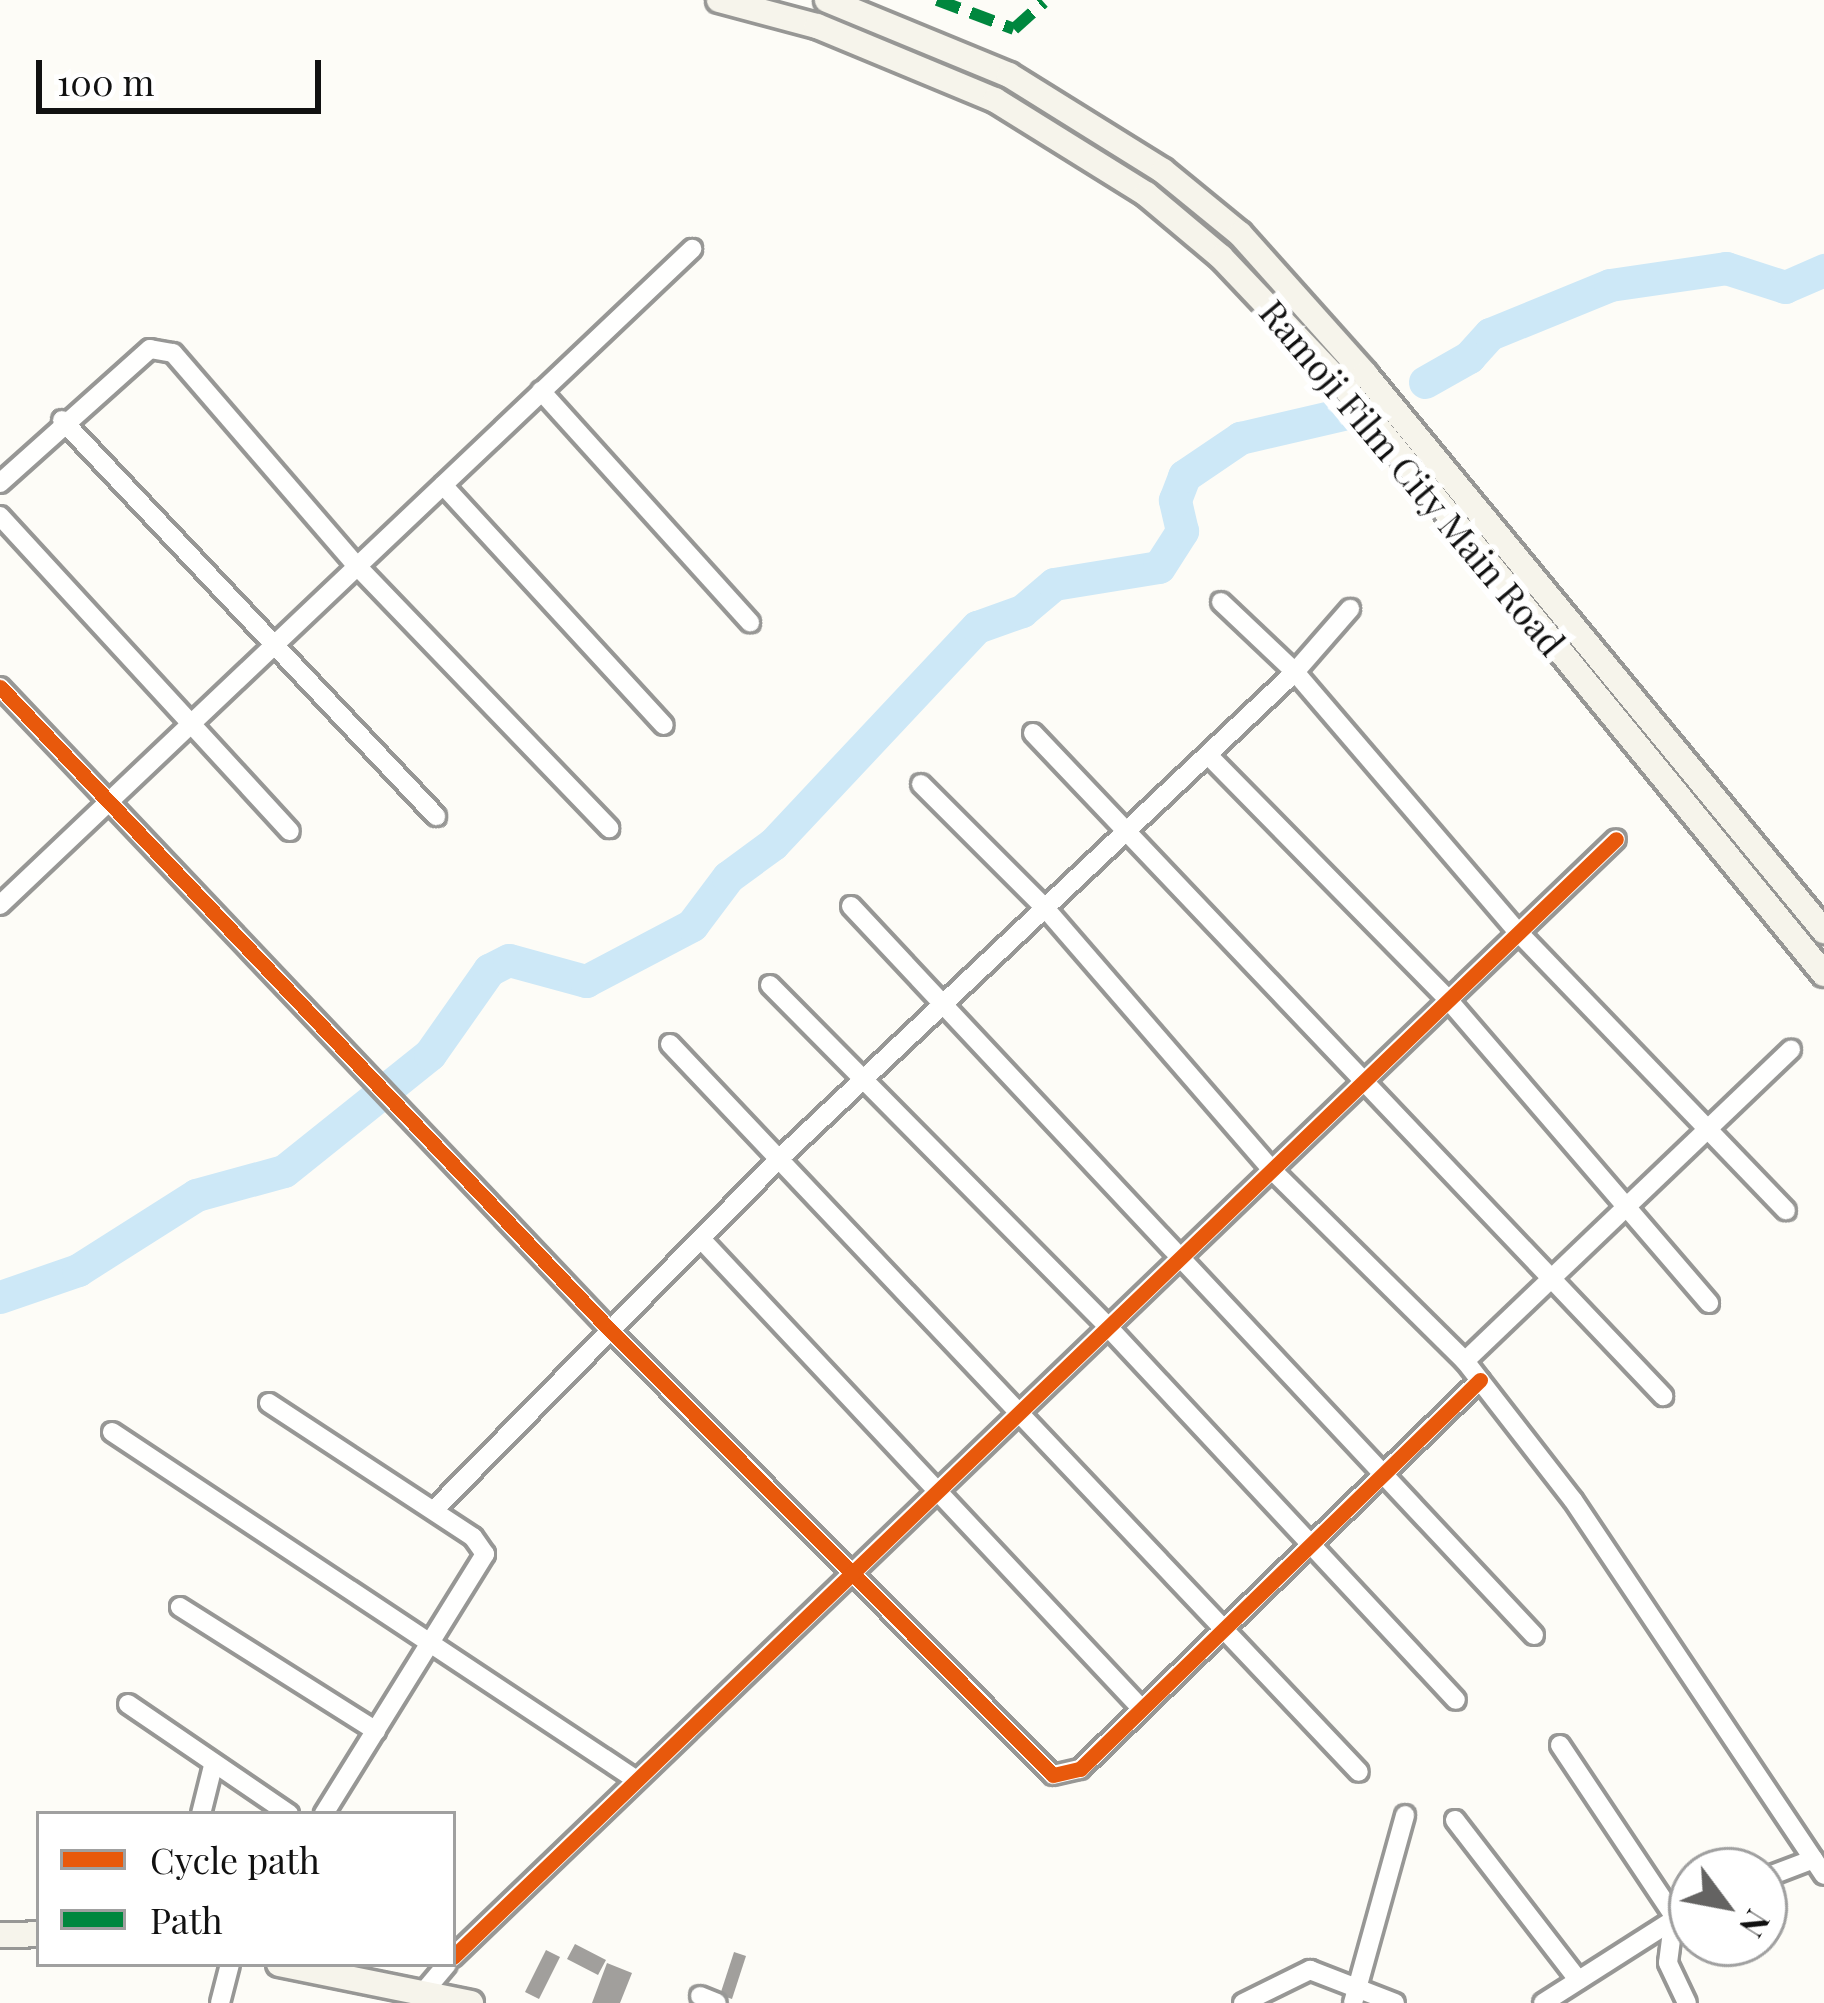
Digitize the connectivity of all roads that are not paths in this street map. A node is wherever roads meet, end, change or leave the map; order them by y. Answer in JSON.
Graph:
{"nodes":[{"id":1,"x":719,"y":0,"type":"edge"},
{"id":2,"x":827,"y":0,"type":"edge"},
{"id":3,"x":692,"y":249,"type":"dead end"},
{"id":4,"x":542,"y":392,"type":"junction"},
{"id":5,"x":62,"y":419,"type":"junction"},
{"id":6,"x":0,"y":483,"type":"edge"},
{"id":7,"x":443,"y":484,"type":"junction"},
{"id":8,"x":0,"y":516,"type":"edge"},
{"id":9,"x":358,"y":566,"type":"junction"},
{"id":10,"x":1221,"y":602,"type":"dead end"},
{"id":11,"x":1350,"y":609,"type":"dead end"},
{"id":12,"x":749,"y":622,"type":"dead end"},
{"id":13,"x":276,"y":643,"type":"junction"},
{"id":14,"x":1295,"y":672,"type":"junction"},
{"id":15,"x":0,"y":687,"type":"edge"},
{"id":16,"x":191,"y":724,"type":"junction"},
{"id":17,"x":664,"y":725,"type":"dead end"},
{"id":18,"x":1033,"y":733,"type":"dead end"},
{"id":19,"x":1208,"y":755,"type":"junction"},
{"id":20,"x":921,"y":784,"type":"dead end"},
{"id":21,"x":110,"y":802,"type":"junction"},
{"id":22,"x":436,"y":816,"type":"dead end"},
{"id":23,"x":609,"y":828,"type":"dead end"},
{"id":24,"x":290,"y":831,"type":"dead end"},
{"id":25,"x":1128,"y":831,"type":"junction"},
{"id":26,"x":1616,"y":839,"type":"dead end"},
{"id":27,"x":2,"y":898,"type":"edge"},
{"id":28,"x":851,"y":906,"type":"dead end"},
{"id":29,"x":1046,"y":908,"type":"junction"},
{"id":30,"x":1824,"y":931,"type":"edge"},
{"id":31,"x":1519,"y":933,"type":"junction"},
{"id":32,"x":1824,"y":974,"type":"edge"},
{"id":33,"x":770,"y":985,"type":"dead end"},
{"id":34,"x":1445,"y":996,"type":"junction"},
{"id":35,"x":944,"y":1004,"type":"junction"},
{"id":36,"x":670,"y":1044,"type":"dead end"},
{"id":37,"x":1791,"y":1049,"type":"dead end"},
{"id":38,"x":1362,"y":1080,"type":"junction"},
{"id":39,"x":864,"y":1082,"type":"junction"},
{"id":40,"x":1710,"y":1124,"type":"junction"},
{"id":41,"x":782,"y":1157,"type":"junction"},
{"id":42,"x":1273,"y":1172,"type":"junction"},
{"id":43,"x":1624,"y":1205,"type":"junction"},
{"id":44,"x":1786,"y":1210,"type":"dead end"},
{"id":45,"x":702,"y":1240,"type":"junction"},
{"id":46,"x":1185,"y":1256,"type":"junction"},
{"id":47,"x":1554,"y":1278,"type":"junction"},
{"id":48,"x":1709,"y":1303,"type":"dead end"},
{"id":49,"x":1110,"y":1329,"type":"junction"},
{"id":50,"x":610,"y":1331,"type":"junction"},
{"id":51,"x":1465,"y":1360,"type":"junction"},
{"id":52,"x":1480,"y":1380,"type":"junction"},
{"id":53,"x":1663,"y":1396,"type":"dead end"},
{"id":54,"x":269,"y":1403,"type":"dead end"},
{"id":55,"x":1025,"y":1414,"type":"junction"},
{"id":56,"x":112,"y":1432,"type":"dead end"},
{"id":57,"x":1387,"y":1473,"type":"junction"},
{"id":58,"x":938,"y":1488,"type":"junction"},
{"id":59,"x":434,"y":1510,"type":"junction"},
{"id":60,"x":1305,"y":1544,"type":"junction"},
{"id":61,"x":854,"y":1571,"type":"junction"},
{"id":62,"x":180,"y":1607,"type":"dead end"},
{"id":63,"x":1219,"y":1628,"type":"junction"},
{"id":64,"x":1534,"y":1635,"type":"dead end"},
{"id":65,"x":435,"y":1641,"type":"junction"},
{"id":66,"x":1456,"y":1700,"type":"dead end"},
{"id":67,"x":128,"y":1704,"type":"dead end"},
{"id":68,"x":1140,"y":1707,"type":"junction"},
{"id":69,"x":376,"y":1731,"type":"junction"},
{"id":70,"x":1560,"y":1745,"type":"dead end"},
{"id":71,"x":213,"y":1766,"type":"junction"},
{"id":72,"x":1359,"y":1772,"type":"dead end"},
{"id":73,"x":635,"y":1779,"type":"junction"},
{"id":74,"x":202,"y":1811,"type":"edge"},
{"id":75,"x":284,"y":1811,"type":"edge"},
{"id":76,"x":326,"y":1811,"type":"edge"},
{"id":77,"x":1405,"y":1815,"type":"dead end"},
{"id":78,"x":1455,"y":1820,"type":"dead end"},
{"id":79,"x":1819,"y":1867,"type":"edge"},
{"id":80,"x":1788,"y":1873,"type":"edge"},
{"id":81,"x":1668,"y":1892,"type":"edge"},
{"id":82,"x":1668,"y":1922,"type":"edge"},
{"id":83,"x":36,"y":1934,"type":"edge"},
{"id":84,"x":0,"y":1935,"type":"edge"},
{"id":85,"x":456,"y":1954,"type":"edge"},
{"id":86,"x":229,"y":1967,"type":"edge"},
{"id":87,"x":298,"y":1967,"type":"edge"},
{"id":88,"x":444,"y":1967,"type":"edge"},
{"id":89,"x":1670,"y":1967,"type":"edge"},
{"id":90,"x":1578,"y":1980,"type":"junction"},
{"id":91,"x":427,"y":1988,"type":"junction"},
{"id":92,"x":1354,"y":1996,"type":"edge"},
{"id":93,"x":220,"y":2003,"type":"edge"},
{"id":94,"x":471,"y":2003,"type":"edge"},
{"id":95,"x":1243,"y":2003,"type":"edge"},
{"id":96,"x":1395,"y":2003,"type":"edge"},
{"id":97,"x":1543,"y":2003,"type":"edge"},
{"id":98,"x":1687,"y":2003,"type":"edge"}],
"edges":[{"from":1,"to":32,"type":"street","name":"Ramoji Film City Main Road"},
{"from":2,"to":30,"type":"street","name":"Ramoji Film City Main Road"},
{"from":3,"to":4,"type":"street"},
{"from":4,"to":7,"type":"street"},
{"from":4,"to":12,"type":"street"},
{"from":5,"to":6,"type":"street"},
{"from":5,"to":9,"type":"street"},
{"from":5,"to":13,"type":"street"},
{"from":7,"to":9,"type":"street"},
{"from":7,"to":17,"type":"street"},
{"from":8,"to":16,"type":"street"},
{"from":9,"to":13,"type":"street"},
{"from":9,"to":23,"type":"street"},
{"from":10,"to":14,"type":"street"},
{"from":11,"to":14,"type":"street"},
{"from":13,"to":16,"type":"street"},
{"from":13,"to":22,"type":"street"},
{"from":14,"to":19,"type":"street"},
{"from":14,"to":31,"type":"street"},
{"from":15,"to":21,"type":"street"},
{"from":16,"to":21,"type":"street"},
{"from":16,"to":24,"type":"street"},
{"from":18,"to":25,"type":"street"},
{"from":19,"to":25,"type":"street"},
{"from":19,"to":34,"type":"street"},
{"from":20,"to":29,"type":"street"},
{"from":21,"to":27,"type":"street"},
{"from":21,"to":50,"type":"street"},
{"from":25,"to":29,"type":"street"},
{"from":25,"to":38,"type":"street"},
{"from":26,"to":31,"type":"street"},
{"from":28,"to":35,"type":"street"},
{"from":29,"to":35,"type":"street"},
{"from":29,"to":42,"type":"street"},
{"from":31,"to":34,"type":"street"},
{"from":31,"to":40,"type":"street"},
{"from":33,"to":39,"type":"street"},
{"from":34,"to":38,"type":"street"},
{"from":34,"to":43,"type":"street"},
{"from":35,"to":39,"type":"street"},
{"from":35,"to":46,"type":"street"},
{"from":36,"to":41,"type":"street"},
{"from":37,"to":40,"type":"street"},
{"from":38,"to":42,"type":"street"},
{"from":38,"to":47,"type":"street"},
{"from":39,"to":41,"type":"street"},
{"from":39,"to":49,"type":"street"},
{"from":40,"to":43,"type":"street"},
{"from":40,"to":44,"type":"street"},
{"from":41,"to":45,"type":"street"},
{"from":41,"to":55,"type":"street"},
{"from":42,"to":46,"type":"street"},
{"from":42,"to":51,"type":"street"},
{"from":43,"to":47,"type":"street"},
{"from":43,"to":48,"type":"street"},
{"from":45,"to":50,"type":"street"},
{"from":45,"to":58,"type":"street"},
{"from":46,"to":49,"type":"street"},
{"from":46,"to":57,"type":"street"},
{"from":47,"to":51,"type":"street"},
{"from":47,"to":53,"type":"street"},
{"from":49,"to":55,"type":"street"},
{"from":49,"to":60,"type":"street"},
{"from":50,"to":59,"type":"street"},
{"from":50,"to":61,"type":"street"},
{"from":51,"to":52,"type":"street"},
{"from":52,"to":57,"type":"street"},
{"from":52,"to":79,"type":"street"},
{"from":54,"to":59,"type":"street"},
{"from":55,"to":58,"type":"street"},
{"from":55,"to":63,"type":"street"},
{"from":56,"to":65,"type":"street"},
{"from":57,"to":60,"type":"street"},
{"from":57,"to":64,"type":"street"},
{"from":58,"to":61,"type":"street"},
{"from":58,"to":68,"type":"street"},
{"from":59,"to":65,"type":"street"},
{"from":60,"to":63,"type":"street"},
{"from":60,"to":66,"type":"street"},
{"from":61,"to":68,"type":"street"},
{"from":61,"to":73,"type":"street"},
{"from":62,"to":69,"type":"street"},
{"from":63,"to":68,"type":"street"},
{"from":63,"to":72,"type":"street"},
{"from":65,"to":69,"type":"street"},
{"from":65,"to":73,"type":"street"},
{"from":67,"to":71,"type":"street"},
{"from":69,"to":76,"type":"street"},
{"from":70,"to":81,"type":"street"},
{"from":71,"to":74,"type":"street"},
{"from":71,"to":75,"type":"street"},
{"from":73,"to":85,"type":"street"},
{"from":77,"to":92,"type":"street"},
{"from":78,"to":90,"type":"street"},
{"from":79,"to":80,"type":"street"},
{"from":82,"to":90,"type":"street"},
{"from":83,"to":84,"type":"street"},
{"from":86,"to":93,"type":"street"},
{"from":87,"to":91,"type":"street"},
{"from":88,"to":91,"type":"street"},
{"from":89,"to":98,"type":"street"},
{"from":90,"to":97,"type":"street"},
{"from":91,"to":94,"type":"street"},
{"from":92,"to":95,"type":"street"},
{"from":92,"to":96,"type":"street"}]}
